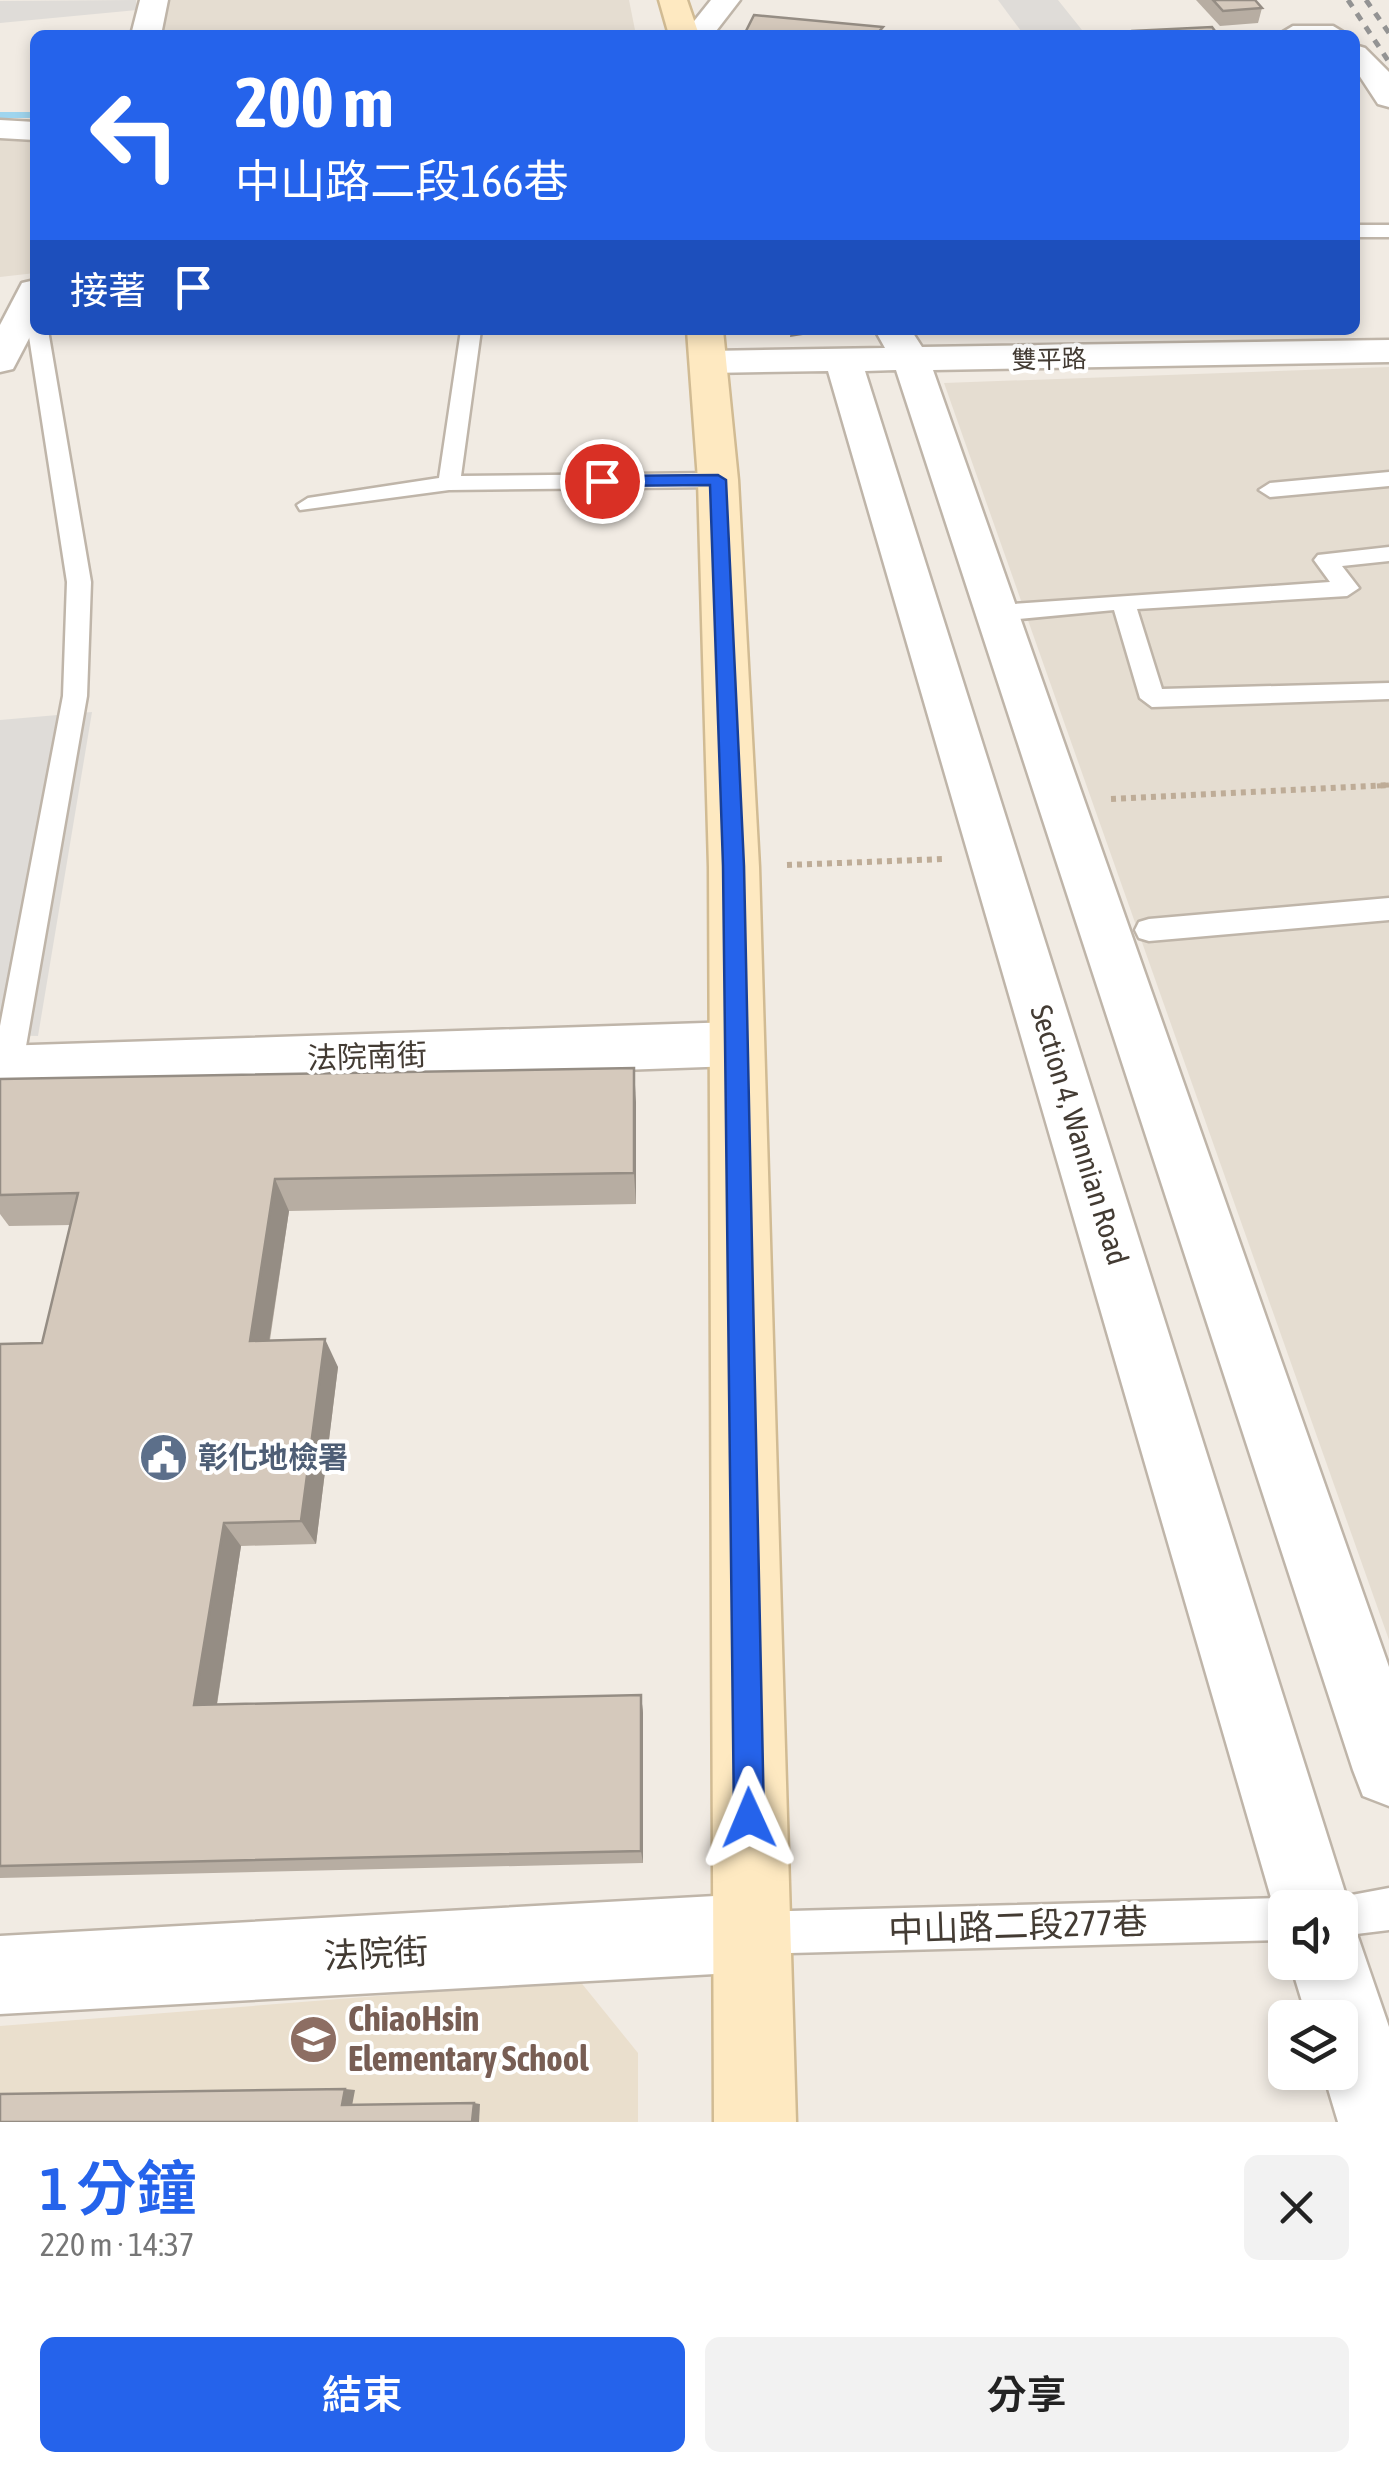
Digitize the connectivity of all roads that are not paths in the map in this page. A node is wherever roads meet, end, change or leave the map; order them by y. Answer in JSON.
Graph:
{"nodes":[{"id":1,"x":154,"y":0,"type":"edge"},
{"id":2,"x":672,"y":0,"type":"edge"},
{"id":3,"x":726,"y":0,"type":"edge"},
{"id":4,"x":147,"y":30,"type":"edge"},
{"id":5,"x":682,"y":30,"type":"edge"},
{"id":6,"x":702,"y":30,"type":"edge"},
{"id":7,"x":1360,"y":58,"type":"edge"},
{"id":8,"x":1389,"y":98,"type":"edge"},
{"id":9,"x":0,"y":128,"type":"edge"},
{"id":10,"x":30,"y":131,"type":"edge"},
{"id":11,"x":1389,"y":230,"type":"edge"},
{"id":12,"x":1360,"y":232,"type":"edge"},
{"id":13,"x":29,"y":300,"type":"edge"},
{"id":14,"x":35,"y":335,"type":"edge"},
{"id":15,"x":470,"y":335,"type":"edge"},
{"id":16,"x":707,"y":346,"type":"edge"},
{"id":17,"x":902,"y":346,"type":"edge"},
{"id":18,"x":1389,"y":351,"type":"edge"},
{"id":19,"x":0,"y":361,"type":"edge"},
{"id":20,"x":844,"y":362,"type":"junction"},
{"id":21,"x":718,"y":480,"type":"junction"},
{"id":22,"x":1389,"y":480,"type":"edge"},
{"id":23,"x":449,"y":482,"type":"junction"},
{"id":24,"x":1270,"y":490,"type":"dead end"},
{"id":25,"x":308,"y":505,"type":"dead end"},
{"id":26,"x":1389,"y":554,"type":"edge"},
{"id":27,"x":1123,"y":602,"type":"junction"},
{"id":28,"x":999,"y":613,"type":"junction"},
{"id":29,"x":1389,"y":691,"type":"edge"},
{"id":30,"x":1389,"y":909,"type":"edge"},
{"id":31,"x":1150,"y":930,"type":"dead end"},
{"id":32,"x":734,"y":1044,"type":"junction"},
{"id":33,"x":4,"y":1069,"type":"edge"},
{"id":34,"x":1389,"y":1770,"type":"edge"},
{"id":35,"x":1307,"y":1890,"type":"edge"},
{"id":36,"x":1389,"y":1909,"type":"edge"},
{"id":37,"x":1358,"y":1913,"type":"edge"},
{"id":38,"x":1268,"y":1919,"type":"edge"},
{"id":39,"x":751,"y":1934,"type":"junction"},
{"id":40,"x":0,"y":1975,"type":"edge"},
{"id":41,"x":1335,"y":1980,"type":"edge"},
{"id":42,"x":755,"y":2122,"type":"edge"},
{"id":43,"x":1379,"y":2122,"type":"edge"}],
"edges":[{"from":1,"to":4,"type":"street"},
{"from":2,"to":5,"type":"street"},
{"from":3,"to":6,"type":"street"},
{"from":7,"to":8,"type":"street"},
{"from":9,"to":10,"type":"street"},
{"from":11,"to":12,"type":"lane"},
{"from":13,"to":19,"type":"street"},
{"from":14,"to":33,"type":"lane"},
{"from":15,"to":23,"type":"lane"},
{"from":16,"to":20,"type":"street","name":"雙平路"},
{"from":16,"to":21,"type":"street"},
{"from":17,"to":18,"type":"street","name":"雙平路"},
{"from":17,"to":20,"type":"street","name":"雙平路"},
{"from":17,"to":28,"type":"street"},
{"from":20,"to":35,"type":"street","name":"Section 4, Wannian Road"},
{"from":21,"to":23,"type":"lane"},
{"from":21,"to":32,"type":"street"},
{"from":22,"to":24,"type":"lane"},
{"from":23,"to":25,"type":"lane"},
{"from":26,"to":27,"type":"lane"},
{"from":27,"to":28,"type":"lane"},
{"from":27,"to":29,"type":"lane"},
{"from":28,"to":34,"type":"street"},
{"from":30,"to":31,"type":"lane"},
{"from":32,"to":33,"type":"street","name":"法院南街"},
{"from":32,"to":39,"type":"street"},
{"from":36,"to":37,"type":"lane"},
{"from":38,"to":39,"type":"lane","name":"中山路二段277巷"},
{"from":39,"to":40,"type":"street","name":"法院街"},
{"from":39,"to":42,"type":"street"},
{"from":41,"to":43,"type":"street"}]}
